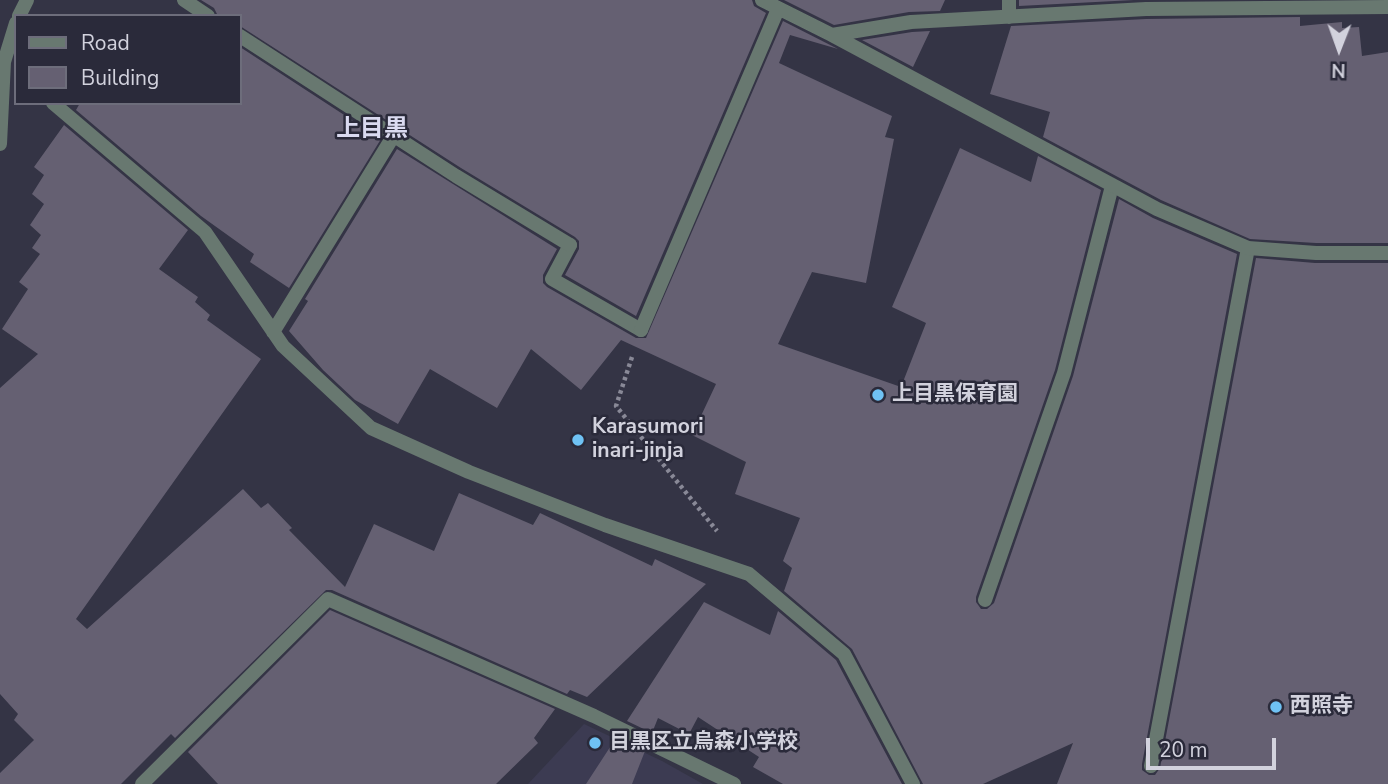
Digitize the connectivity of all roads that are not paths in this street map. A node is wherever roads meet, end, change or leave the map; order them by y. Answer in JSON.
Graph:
{"nodes":[{"id":1,"x":184,"y":0,"type":"edge"},
{"id":2,"x":762,"y":0,"type":"edge"},
{"id":3,"x":1009,"y":0,"type":"edge"},
{"id":4,"x":1146,"y":5,"type":"edge"},
{"id":5,"x":1388,"y":7,"type":"edge"},
{"id":6,"x":778,"y":9,"type":"junction"},
{"id":7,"x":205,"y":14,"type":"edge"},
{"id":8,"x":1009,"y":17,"type":"junction"},
{"id":9,"x":832,"y":35,"type":"junction"},
{"id":10,"x":242,"y":37,"type":"edge"},
{"id":11,"x":14,"y":38,"type":"edge"},
{"id":12,"x":10,"y":67,"type":"edge"},
{"id":13,"x":55,"y":105,"type":"edge"},
{"id":14,"x":394,"y":135,"type":"junction"},
{"id":15,"x":0,"y":144,"type":"edge"},
{"id":16,"x":1112,"y":186,"type":"junction"},
{"id":17,"x":1248,"y":248,"type":"junction"},
{"id":18,"x":1388,"y":253,"type":"edge"},
{"id":19,"x":273,"y":332,"type":"junction"},
{"id":20,"x":985,"y":600,"type":"dead end"},
{"id":21,"x":1151,"y":766,"type":"dead end"},
{"id":22,"x":142,"y":784,"type":"edge"},
{"id":23,"x":734,"y":784,"type":"edge"},
{"id":24,"x":913,"y":784,"type":"edge"}],
"edges":[{"from":1,"to":7,"type":"street"},
{"from":2,"to":6,"type":"street"},
{"from":3,"to":8,"type":"street"},
{"from":4,"to":5,"type":"street"},
{"from":4,"to":8,"type":"street"},
{"from":6,"to":9,"type":"street"},
{"from":6,"to":14,"type":"street"},
{"from":8,"to":9,"type":"street"},
{"from":9,"to":16,"type":"street"},
{"from":10,"to":14,"type":"street"},
{"from":11,"to":12,"type":"street"},
{"from":12,"to":15,"type":"street"},
{"from":13,"to":19,"type":"street"},
{"from":14,"to":19,"type":"street"},
{"from":16,"to":17,"type":"street"},
{"from":16,"to":20,"type":"street"},
{"from":17,"to":18,"type":"street"},
{"from":17,"to":21,"type":"street"},
{"from":19,"to":24,"type":"street"},
{"from":22,"to":23,"type":"street"}]}
